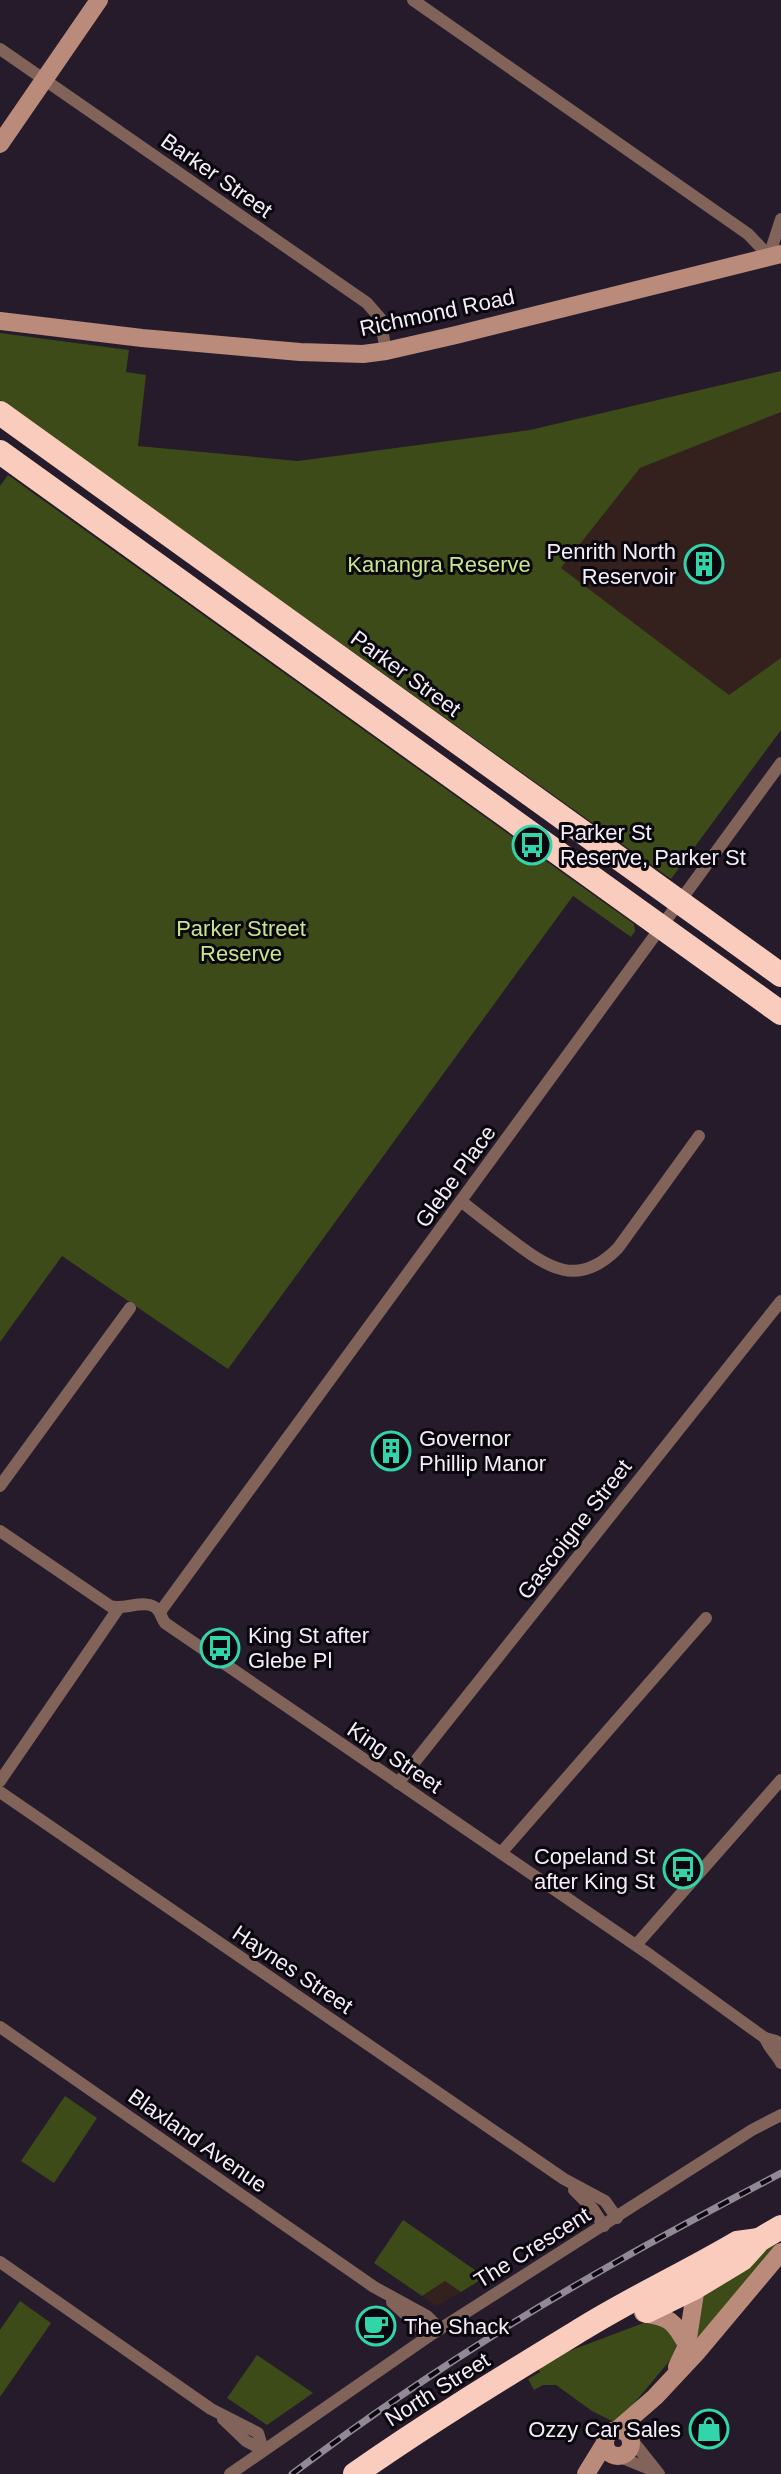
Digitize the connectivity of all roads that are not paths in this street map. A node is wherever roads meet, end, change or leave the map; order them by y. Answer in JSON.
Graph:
{"nodes":[{"id":1,"x":99,"y":0,"type":"edge"},
{"id":2,"x":413,"y":0,"type":"edge"},
{"id":3,"x":0,"y":49,"type":"edge"},
{"id":4,"x":44,"y":80,"type":"junction"},
{"id":5,"x":0,"y":144,"type":"edge"},
{"id":6,"x":781,"y":219,"type":"edge"},
{"id":7,"x":775,"y":255,"type":"edge"},
{"id":8,"x":0,"y":321,"type":"edge"},
{"id":9,"x":386,"y":351,"type":"junction"},
{"id":10,"x":0,"y":413,"type":"edge"},
{"id":11,"x":0,"y":452,"type":"edge"},
{"id":12,"x":781,"y":763,"type":"edge"},
{"id":13,"x":680,"y":902,"type":"junction"},
{"id":14,"x":661,"y":928,"type":"junction"},
{"id":15,"x":781,"y":975,"type":"edge"},
{"id":16,"x":781,"y":1013,"type":"edge"},
{"id":17,"x":699,"y":1136,"type":"dead end"},
{"id":18,"x":461,"y":1201,"type":"junction"},
{"id":19,"x":781,"y":1301,"type":"edge"},
{"id":20,"x":130,"y":1308,"type":"dead end"},
{"id":21,"x":0,"y":1486,"type":"edge"},
{"id":22,"x":0,"y":1531,"type":"edge"},
{"id":23,"x":118,"y":1609,"type":"junction"},
{"id":24,"x":160,"y":1612,"type":"junction"},
{"id":25,"x":706,"y":1618,"type":"dead end"},
{"id":26,"x":781,"y":1780,"type":"edge"},
{"id":27,"x":0,"y":1781,"type":"edge"},
{"id":28,"x":398,"y":1783,"type":"junction"},
{"id":29,"x":0,"y":1792,"type":"edge"},
{"id":30,"x":501,"y":1853,"type":"junction"},
{"id":31,"x":636,"y":1945,"type":"junction"},
{"id":32,"x":0,"y":2027,"type":"edge"},
{"id":33,"x":765,"y":2038,"type":"junction"},
{"id":34,"x":781,"y":2045,"type":"edge"},
{"id":35,"x":781,"y":2063,"type":"edge"},
{"id":36,"x":781,"y":2115,"type":"edge"},
{"id":37,"x":564,"y":2179,"type":"junction"},
{"id":38,"x":617,"y":2218,"type":"junction"},
{"id":39,"x":604,"y":2226,"type":"junction"},
{"id":40,"x":781,"y":2227,"type":"edge"},
{"id":41,"x":759,"y":2240,"type":"junction"},
{"id":42,"x":781,"y":2252,"type":"edge"},
{"id":43,"x":718,"y":2254,"type":"junction"},
{"id":44,"x":0,"y":2262,"type":"edge"},
{"id":45,"x":694,"y":2288,"type":"junction"},
{"id":46,"x":643,"y":2313,"type":"junction"},
{"id":47,"x":434,"y":2332,"type":"junction"},
{"id":48,"x":687,"y":2345,"type":"junction"},
{"id":49,"x":548,"y":2352,"type":"junction"},
{"id":50,"x":672,"y":2377,"type":"junction"},
{"id":51,"x":621,"y":2438,"type":"junction"},
{"id":52,"x":263,"y":2450,"type":"junction"},
{"id":53,"x":620,"y":2457,"type":"junction"},
{"id":54,"x":657,"y":2473,"type":"edge"},
{"id":55,"x":230,"y":2474,"type":"edge"},
{"id":56,"x":355,"y":2474,"type":"edge"},
{"id":57,"x":586,"y":2474,"type":"edge"},
{"id":58,"x":599,"y":2474,"type":"edge"}],
"edges":[{"from":1,"to":4,"type":"street"},
{"from":2,"to":7,"type":"street"},
{"from":3,"to":4,"type":"street","name":"Barker Street"},
{"from":4,"to":5,"type":"street"},
{"from":4,"to":9,"type":"street","name":"Barker Street"},
{"from":6,"to":7,"type":"street"},
{"from":7,"to":9,"type":"street","name":"Richmond Road"},
{"from":8,"to":9,"type":"street","name":"Richmond Road"},
{"from":10,"to":13,"type":"highway","name":"Parker Street"},
{"from":11,"to":14,"type":"highway"},
{"from":12,"to":13,"type":"street","name":"Glebe Place"},
{"from":13,"to":14,"type":"street","name":"Glebe Place"},
{"from":13,"to":15,"type":"highway","name":"Parker Street"},
{"from":14,"to":16,"type":"highway"},
{"from":14,"to":18,"type":"street","name":"Glebe Place"},
{"from":17,"to":18,"type":"street"},
{"from":18,"to":24,"type":"street","name":"Glebe Place"},
{"from":19,"to":28,"type":"street","name":"Gascoigne Street"},
{"from":20,"to":21,"type":"street"},
{"from":22,"to":23,"type":"street"},
{"from":23,"to":24,"type":"street"},
{"from":23,"to":27,"type":"street"},
{"from":24,"to":28,"type":"street","name":"King Street"},
{"from":25,"to":30,"type":"street"},
{"from":26,"to":31,"type":"street"},
{"from":28,"to":30,"type":"street","name":"King Street"},
{"from":29,"to":37,"type":"street","name":"Haynes Street"},
{"from":30,"to":31,"type":"street","name":"King Street"},
{"from":31,"to":33,"type":"street","name":"King Street"},
{"from":32,"to":47,"type":"street","name":"Blaxland Avenue"},
{"from":33,"to":34,"type":"street","name":"King Street"},
{"from":33,"to":35,"type":"street","name":"King Street"},
{"from":36,"to":38,"type":"street","name":"The Crescent"},
{"from":37,"to":38,"type":"street","name":"Haynes Street"},
{"from":37,"to":39,"type":"street","name":"Haynes Street"},
{"from":38,"to":39,"type":"street","name":"The Crescent"},
{"from":39,"to":47,"type":"street","name":"The Crescent"},
{"from":40,"to":41,"type":"highway"},
{"from":41,"to":43,"type":"highway","name":"North Street"},
{"from":41,"to":45,"type":"highway","name":"North Street"},
{"from":42,"to":50,"type":"street"},
{"from":43,"to":45,"type":"street"},
{"from":43,"to":49,"type":"highway","name":"North Street"},
{"from":44,"to":52,"type":"street"},
{"from":45,"to":46,"type":"highway","name":"North Street"},
{"from":45,"to":48,"type":"street"},
{"from":46,"to":48,"type":"street"},
{"from":46,"to":49,"type":"highway","name":"North Street"},
{"from":47,"to":52,"type":"street","name":"The Crescent"},
{"from":48,"to":50,"type":"street"},
{"from":49,"to":56,"type":"highway","name":"North Street"},
{"from":50,"to":51,"type":"street"},
{"from":51,"to":53,"type":"street"},
{"from":51,"to":54,"type":"street"},
{"from":51,"to":57,"type":"street"},
{"from":52,"to":55,"type":"street","name":"The Crescent"},
{"from":53,"to":54,"type":"street"},
{"from":53,"to":58,"type":"street"}]}
